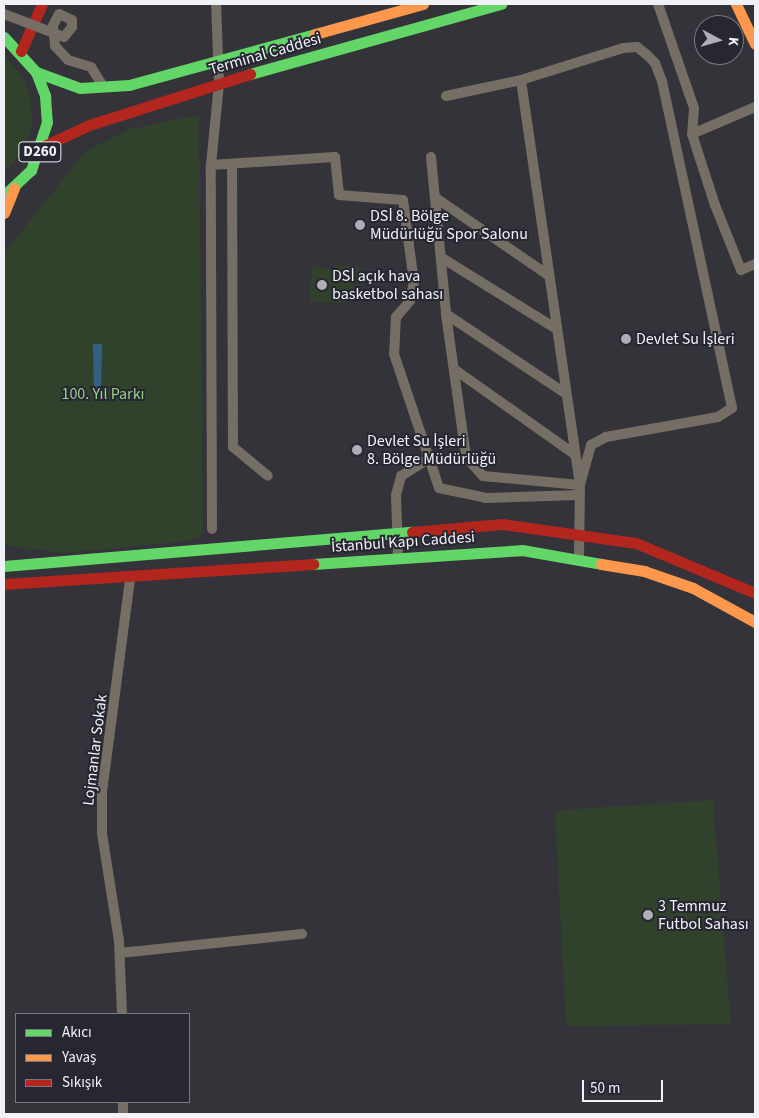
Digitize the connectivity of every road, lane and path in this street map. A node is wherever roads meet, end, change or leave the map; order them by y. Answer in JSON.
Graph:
{"nodes":[{"id":1,"x":42,"y":4,"type":"edge"},
{"id":2,"x":216,"y":4,"type":"edge"},
{"id":3,"x":423,"y":4,"type":"edge"},
{"id":4,"x":501,"y":4,"type":"edge"},
{"id":5,"x":658,"y":4,"type":"edge"},
{"id":6,"x":737,"y":5,"type":"edge"},
{"id":7,"x":4,"y":14,"type":"edge"},
{"id":8,"x":4,"y":37,"type":"edge"},
{"id":9,"x":754,"y":39,"type":"edge"},
{"id":10,"x":21,"y":51,"type":"junction"},
{"id":11,"x":215,"y":61,"type":"junction"},
{"id":12,"x":36,"y":72,"type":"junction"},
{"id":13,"x":521,"y":80,"type":"junction"},
{"id":14,"x":219,"y":84,"type":"junction"},
{"id":15,"x":103,"y":86,"type":"junction"},
{"id":16,"x":446,"y":96,"type":"dead end"},
{"id":17,"x":755,"y":107,"type":"edge"},
{"id":18,"x":692,"y":134,"type":"junction"},
{"id":19,"x":42,"y":147,"type":"junction"},
{"id":20,"x":431,"y":157,"type":"dead end"},
{"id":21,"x":232,"y":164,"type":"junction"},
{"id":22,"x":212,"y":165,"type":"junction"},
{"id":23,"x":14,"y":188,"type":"junction"},
{"id":24,"x":4,"y":196,"type":"edge"},
{"id":25,"x":436,"y":198,"type":"junction"},
{"id":26,"x":4,"y":213,"type":"edge"},
{"id":27,"x":442,"y":258,"type":"junction"},
{"id":28,"x":755,"y":264,"type":"edge"},
{"id":29,"x":548,"y":275,"type":"junction"},
{"id":30,"x":446,"y":314,"type":"junction"},
{"id":31,"x":555,"y":328,"type":"junction"},
{"id":32,"x":454,"y":369,"type":"junction"},
{"id":33,"x":565,"y":393,"type":"junction"},
{"id":34,"x":574,"y":454,"type":"junction"},
{"id":35,"x":430,"y":458,"type":"junction"},
{"id":36,"x":268,"y":476,"type":"dead end"},
{"id":37,"x":580,"y":490,"type":"junction"},
{"id":38,"x":212,"y":529,"type":"dead end"},
{"id":39,"x":396,"y":531,"type":"junction"},
{"id":40,"x":580,"y":532,"type":"junction"},
{"id":41,"x":4,"y":555,"type":"edge"},
{"id":42,"x":398,"y":558,"type":"junction"},
{"id":43,"x":579,"y":558,"type":"junction"},
{"id":44,"x":4,"y":566,"type":"edge"},
{"id":45,"x":22,"y":566,"type":"junction"},
{"id":46,"x":130,"y":578,"type":"junction"},
{"id":47,"x":40,"y":582,"type":"junction"},
{"id":48,"x":4,"y":584,"type":"edge"},
{"id":49,"x":4,"y":592,"type":"edge"},
{"id":50,"x":755,"y":593,"type":"edge"},
{"id":51,"x":755,"y":622,"type":"edge"},
{"id":52,"x":302,"y":934,"type":"dead end"},
{"id":53,"x":120,"y":953,"type":"junction"},
{"id":54,"x":122,"y":1013,"type":"edge"}],
"edges":[{"from":1,"to":10,"type":"main road"},
{"from":2,"to":11,"type":"street"},
{"from":3,"to":11,"type":"main road","name":"Terminal Caddesi"},
{"from":4,"to":14,"type":"main road","name":"Terminal Caddesi"},
{"from":5,"to":18,"type":"street"},
{"from":6,"to":9,"type":"main road"},
{"from":7,"to":15,"type":"street","bridge":true},
{"from":8,"to":10,"type":"main road","number":"D260"},
{"from":10,"to":12,"type":"main road","number":"D260"},
{"from":11,"to":14,"type":"street"},
{"from":11,"to":15,"type":"main road","name":"Terminal Caddesi"},
{"from":12,"to":15,"type":"main road","name":"Terminal Caddesi"},
{"from":12,"to":19,"type":"main road","number":"D260"},
{"from":13,"to":16,"type":"street"},
{"from":13,"to":29,"type":"street"},
{"from":13,"to":37,"type":"street"},
{"from":14,"to":19,"type":"main road","name":"Terminal Caddesi"},
{"from":14,"to":22,"type":"street"},
{"from":17,"to":18,"type":"street"},
{"from":18,"to":28,"type":"street"},
{"from":19,"to":23,"type":"main road","number":"D260"},
{"from":20,"to":25,"type":"street"},
{"from":21,"to":22,"type":"street"},
{"from":21,"to":35,"type":"street"},
{"from":21,"to":36,"type":"street"},
{"from":22,"to":38,"type":"street"},
{"from":23,"to":24,"type":"main road","number":"D260"},
{"from":23,"to":26,"type":"main road"},
{"from":25,"to":27,"type":"street"},
{"from":25,"to":29,"type":"street"},
{"from":27,"to":30,"type":"street"},
{"from":27,"to":31,"type":"street"},
{"from":29,"to":31,"type":"street"},
{"from":30,"to":32,"type":"street"},
{"from":30,"to":33,"type":"street"},
{"from":31,"to":33,"type":"street"},
{"from":32,"to":34,"type":"street"},
{"from":32,"to":37,"type":"street"},
{"from":33,"to":34,"type":"street"},
{"from":34,"to":37,"type":"street"},
{"from":35,"to":37,"type":"street"},
{"from":35,"to":39,"type":"street"},
{"from":37,"to":40,"type":"street"},
{"from":39,"to":40,"type":"main road"},
{"from":39,"to":42,"type":"street"},
{"from":39,"to":45,"type":"main road"},
{"from":40,"to":43,"type":"street"},
{"from":40,"to":50,"type":"main road"},
{"from":41,"to":45,"type":"main road"},
{"from":42,"to":43,"type":"main road","name":"İstanbul Kapı Caddesi"},
{"from":42,"to":46,"type":"main road","name":"İstanbul Kapı Caddesi"},
{"from":43,"to":51,"type":"main road","name":"İstanbul Kapı Caddesi"},
{"from":44,"to":45,"type":"main road"},
{"from":46,"to":47,"type":"main road","name":"İstanbul Kapı Caddesi"},
{"from":46,"to":53,"type":"street","name":"Lojmanlar Sokak"},
{"from":47,"to":48,"type":"main road"},
{"from":47,"to":49,"type":"main road"},
{"from":52,"to":53,"type":"street"},
{"from":53,"to":54,"type":"street","name":"Lojmanlar Sokak"}]}
